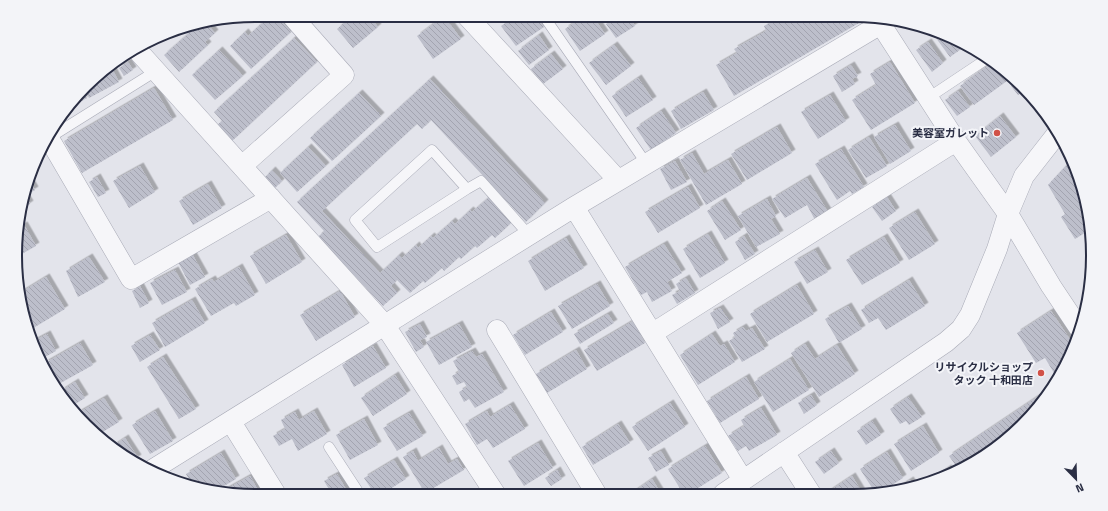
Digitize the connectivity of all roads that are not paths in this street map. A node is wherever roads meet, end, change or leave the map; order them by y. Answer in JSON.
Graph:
{"nodes":[{"id":1,"x":297,"y":22,"type":"edge"},
{"id":2,"x":472,"y":22,"type":"edge"},
{"id":3,"x":548,"y":22,"type":"edge"},
{"id":4,"x":877,"y":23,"type":"edge"},
{"id":5,"x":880,"y":24,"type":"edge"},
{"id":6,"x":140,"y":53,"type":"edge"},
{"id":7,"x":983,"y":62,"type":"edge"},
{"id":8,"x":156,"y":71,"type":"junction"},
{"id":9,"x":928,"y":98,"type":"junction"},
{"id":10,"x":58,"y":131,"type":"edge"},
{"id":11,"x":1054,"y":137,"type":"edge"},
{"id":12,"x":956,"y":141,"type":"junction"},
{"id":13,"x":51,"y":142,"type":"edge"},
{"id":14,"x":646,"y":163,"type":"junction"},
{"id":15,"x":242,"y":166,"type":"junction"},
{"id":16,"x":618,"y":180,"type":"junction"},
{"id":17,"x":468,"y":189,"type":"junction"},
{"id":18,"x":271,"y":198,"type":"junction"},
{"id":19,"x":574,"y":207,"type":"junction"},
{"id":20,"x":1008,"y":214,"type":"junction"},
{"id":21,"x":529,"y":235,"type":"junction"},
{"id":22,"x":384,"y":324,"type":"junction"},
{"id":23,"x":1076,"y":324,"type":"edge"},
{"id":24,"x":496,"y":330,"type":"dead end"},
{"id":25,"x":653,"y":333,"type":"junction"},
{"id":26,"x":231,"y":422,"type":"junction"},
{"id":27,"x":329,"y":447,"type":"dead end"},
{"id":28,"x":784,"y":452,"type":"junction"},
{"id":29,"x":157,"y":467,"type":"edge"},
{"id":30,"x":743,"y":480,"type":"junction"},
{"id":31,"x":274,"y":489,"type":"edge"},
{"id":32,"x":356,"y":489,"type":"edge"},
{"id":33,"x":492,"y":489,"type":"edge"},
{"id":34,"x":593,"y":489,"type":"edge"},
{"id":35,"x":730,"y":489,"type":"edge"},
{"id":36,"x":808,"y":489,"type":"edge"}],
"edges":[{"from":1,"to":15,"type":"street"},
{"from":2,"to":16,"type":"street"},
{"from":3,"to":14,"type":"lane"},
{"from":4,"to":14,"type":"street"},
{"from":5,"to":9,"type":"street"},
{"from":6,"to":8,"type":"street"},
{"from":7,"to":9,"type":"lane"},
{"from":8,"to":10,"type":"lane"},
{"from":8,"to":15,"type":"street"},
{"from":9,"to":12,"type":"street"},
{"from":11,"to":20,"type":"street"},
{"from":12,"to":20,"type":"street"},
{"from":12,"to":25,"type":"street"},
{"from":13,"to":18,"type":"street"},
{"from":14,"to":16,"type":"street"},
{"from":15,"to":18,"type":"street"},
{"from":16,"to":19,"type":"street"},
{"from":17,"to":17,"type":"lane"},
{"from":17,"to":21,"type":"lane"},
{"from":18,"to":22,"type":"street"},
{"from":19,"to":21,"type":"street"},
{"from":19,"to":25,"type":"street"},
{"from":20,"to":23,"type":"street"},
{"from":20,"to":28,"type":"street"},
{"from":21,"to":22,"type":"street"},
{"from":22,"to":26,"type":"street"},
{"from":22,"to":33,"type":"street"},
{"from":24,"to":34,"type":"street"},
{"from":25,"to":30,"type":"street"},
{"from":26,"to":29,"type":"street"},
{"from":26,"to":31,"type":"street"},
{"from":27,"to":32,"type":"lane"},
{"from":28,"to":30,"type":"street"},
{"from":28,"to":36,"type":"street"},
{"from":30,"to":35,"type":"street"}]}
